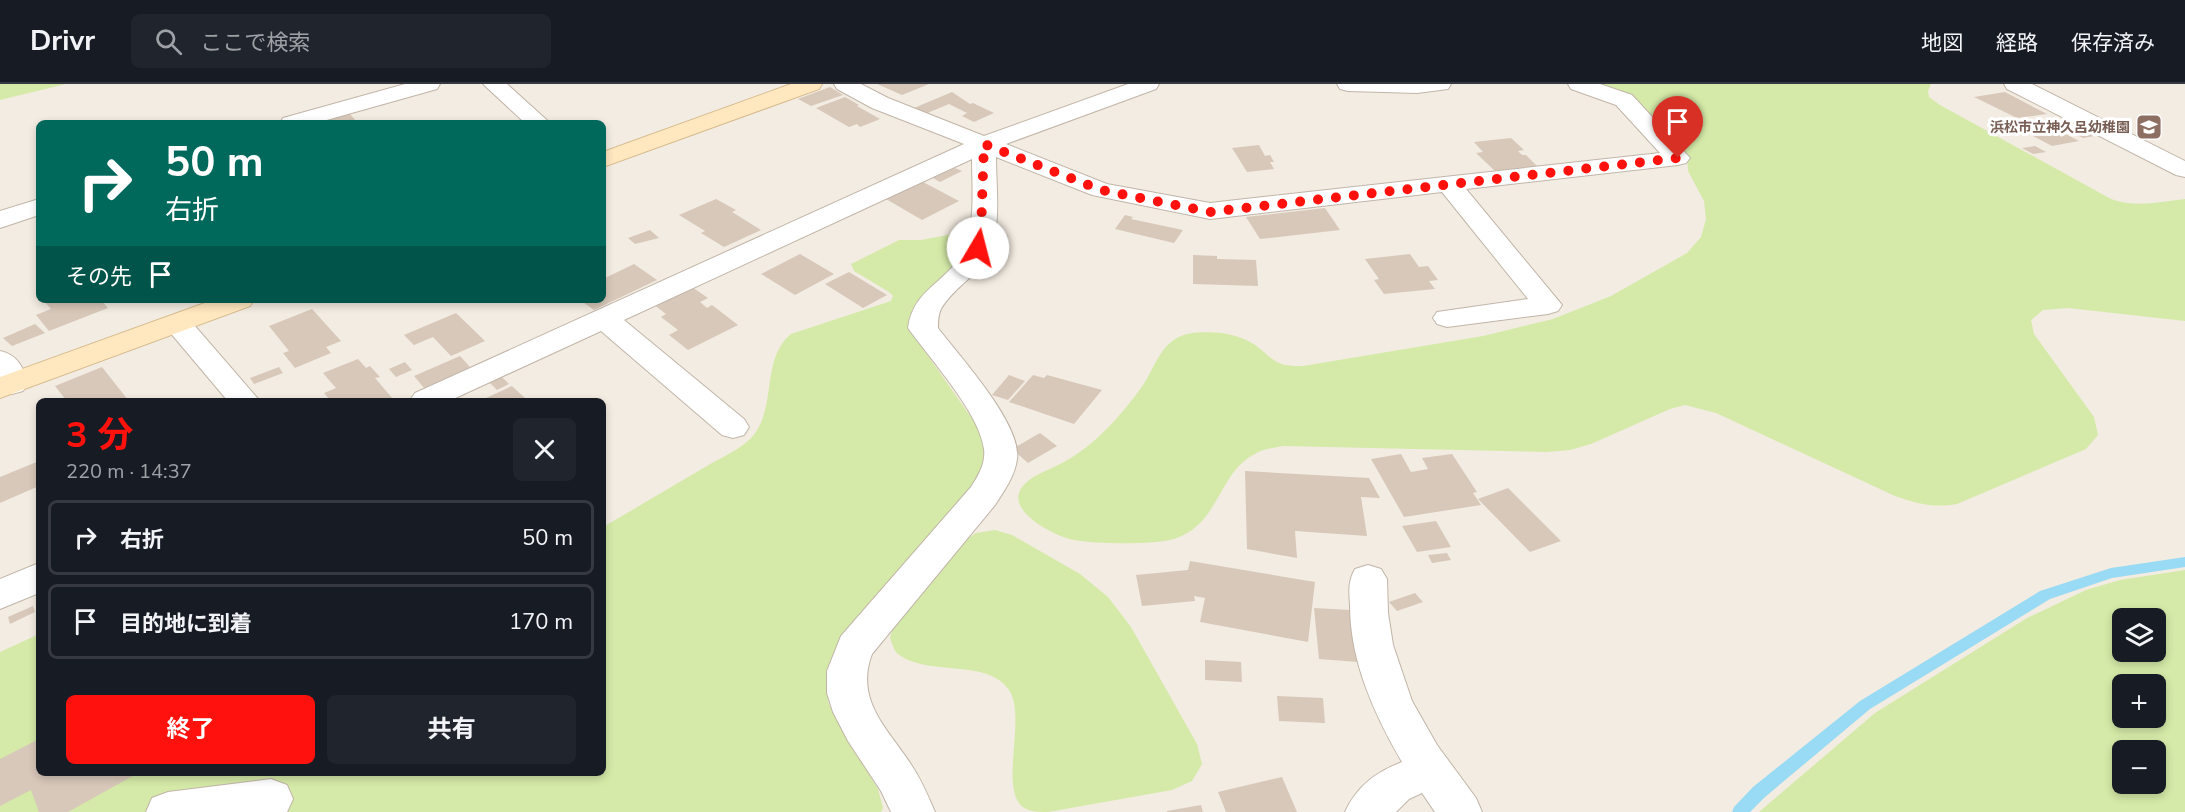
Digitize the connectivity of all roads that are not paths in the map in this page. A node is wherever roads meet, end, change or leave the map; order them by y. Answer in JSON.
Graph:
{"nodes":[{"id":1,"x":429,"y":84,"type":"edge"},
{"id":2,"x":494,"y":84,"type":"edge"},
{"id":3,"x":811,"y":84,"type":"edge"},
{"id":4,"x":845,"y":84,"type":"edge"},
{"id":5,"x":1148,"y":84,"type":"edge"},
{"id":6,"x":1348,"y":84,"type":"edge"},
{"id":7,"x":1440,"y":84,"type":"edge"},
{"id":8,"x":1579,"y":84,"type":"edge"},
{"id":9,"x":2015,"y":84,"type":"edge"},
{"id":10,"x":302,"y":120,"type":"edge"},
{"id":11,"x":536,"y":120,"type":"edge"},
{"id":12,"x":984,"y":144,"type":"junction"},
{"id":13,"x":606,"y":159,"type":"edge"},
{"id":14,"x":2185,"y":170,"type":"edge"},
{"id":15,"x":1448,"y":184,"type":"junction"},
{"id":16,"x":36,"y":208,"type":"edge"},
{"id":17,"x":0,"y":220,"type":"edge"},
{"id":18,"x":232,"y":303,"type":"edge"},
{"id":19,"x":1447,"y":318,"type":"dead end"},
{"id":20,"x":604,"y":320,"type":"junction"},
{"id":21,"x":178,"y":324,"type":"junction"},
{"id":22,"x":4,"y":378,"type":"edge"},
{"id":23,"x":242,"y":398,"type":"edge"},
{"id":24,"x":430,"y":398,"type":"edge"},
{"id":25,"x":733,"y":427,"type":"dead end"},
{"id":26,"x":36,"y":578,"type":"edge"},
{"id":27,"x":1368,"y":579,"type":"dead end"},
{"id":28,"x":0,"y":595,"type":"edge"},
{"id":29,"x":1430,"y":770,"type":"junction"},
{"id":30,"x":271,"y":799,"type":"dead end"},
{"id":31,"x":168,"y":812,"type":"edge"},
{"id":32,"x":913,"y":812,"type":"edge"},
{"id":33,"x":1367,"y":812,"type":"edge"},
{"id":34,"x":1460,"y":812,"type":"edge"}],
"edges":[{"from":1,"to":10,"type":"street"},
{"from":2,"to":11,"type":"street"},
{"from":3,"to":13,"type":"street"},
{"from":4,"to":12,"type":"street"},
{"from":5,"to":12,"type":"street"},
{"from":6,"to":7,"type":"street"},
{"from":8,"to":15,"type":"street"},
{"from":9,"to":14,"type":"street"},
{"from":12,"to":15,"type":"street"},
{"from":12,"to":20,"type":"street"},
{"from":12,"to":32,"type":"street"},
{"from":15,"to":19,"type":"street"},
{"from":16,"to":17,"type":"street"},
{"from":18,"to":21,"type":"street"},
{"from":20,"to":24,"type":"street"},
{"from":20,"to":25,"type":"street"},
{"from":21,"to":22,"type":"street"},
{"from":21,"to":23,"type":"street"},
{"from":26,"to":28,"type":"street"},
{"from":27,"to":29,"type":"street"},
{"from":29,"to":33,"type":"street"},
{"from":29,"to":34,"type":"street"},
{"from":30,"to":31,"type":"street"}]}
